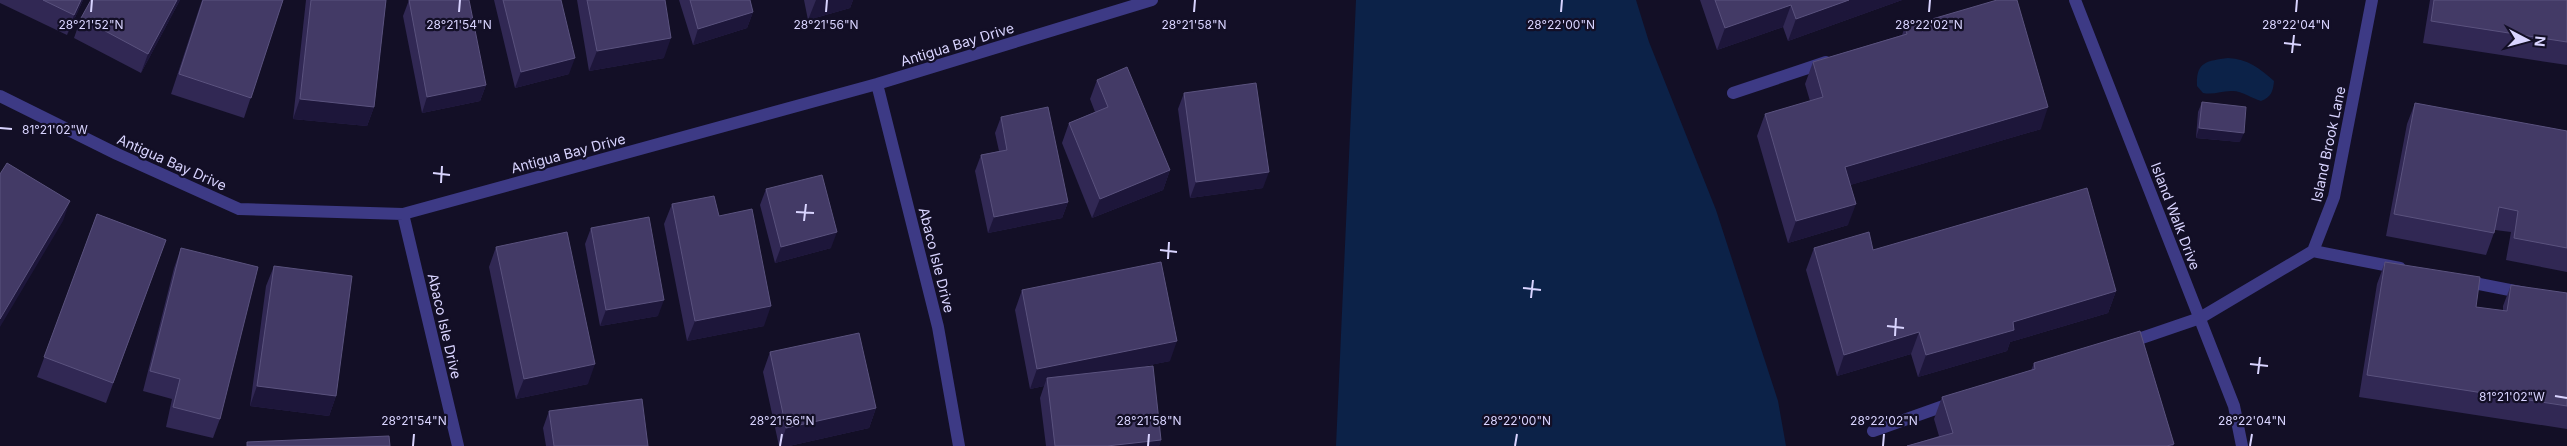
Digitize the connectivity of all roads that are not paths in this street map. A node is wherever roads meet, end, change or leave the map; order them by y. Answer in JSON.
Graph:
{"nodes":[{"id":1,"x":1152,"y":0,"type":"edge"},
{"id":2,"x":2075,"y":0,"type":"edge"},
{"id":3,"x":2372,"y":0,"type":"edge"},
{"id":4,"x":1836,"y":59,"type":"edge"},
{"id":5,"x":877,"y":84,"type":"junction"},
{"id":6,"x":1733,"y":93,"type":"dead end"},
{"id":7,"x":0,"y":96,"type":"edge"},
{"id":8,"x":403,"y":214,"type":"junction"},
{"id":9,"x":2313,"y":251,"type":"junction"},
{"id":10,"x":2411,"y":270,"type":"edge"},
{"id":11,"x":2450,"y":278,"type":"edge"},
{"id":12,"x":2538,"y":295,"type":"edge"},
{"id":13,"x":2200,"y":318,"type":"junction"},
{"id":14,"x":2116,"y":347,"type":"edge"},
{"id":15,"x":1966,"y":399,"type":"edge"},
{"id":16,"x":1872,"y":431,"type":"dead end"},
{"id":17,"x":458,"y":446,"type":"edge"},
{"id":18,"x":958,"y":446,"type":"edge"},
{"id":19,"x":2242,"y":446,"type":"edge"}],
"edges":[{"from":1,"to":5,"type":"street","name":"Antigua Bay Drive"},
{"from":2,"to":13,"type":"street","name":"Island Walk Drive"},
{"from":3,"to":9,"type":"street","name":"Island Brook Lane"},
{"from":4,"to":6,"type":"street"},
{"from":5,"to":8,"type":"street","name":"Antigua Bay Drive"},
{"from":5,"to":18,"type":"street","name":"Abaco Isle Drive"},
{"from":7,"to":8,"type":"street","name":"Antigua Bay Drive"},
{"from":8,"to":17,"type":"street","name":"Abaco Isle Drive"},
{"from":9,"to":10,"type":"street"},
{"from":9,"to":13,"type":"street"},
{"from":11,"to":12,"type":"street"},
{"from":13,"to":14,"type":"street"},
{"from":13,"to":19,"type":"street","name":"Island Walk Drive"},
{"from":15,"to":16,"type":"street"}]}
